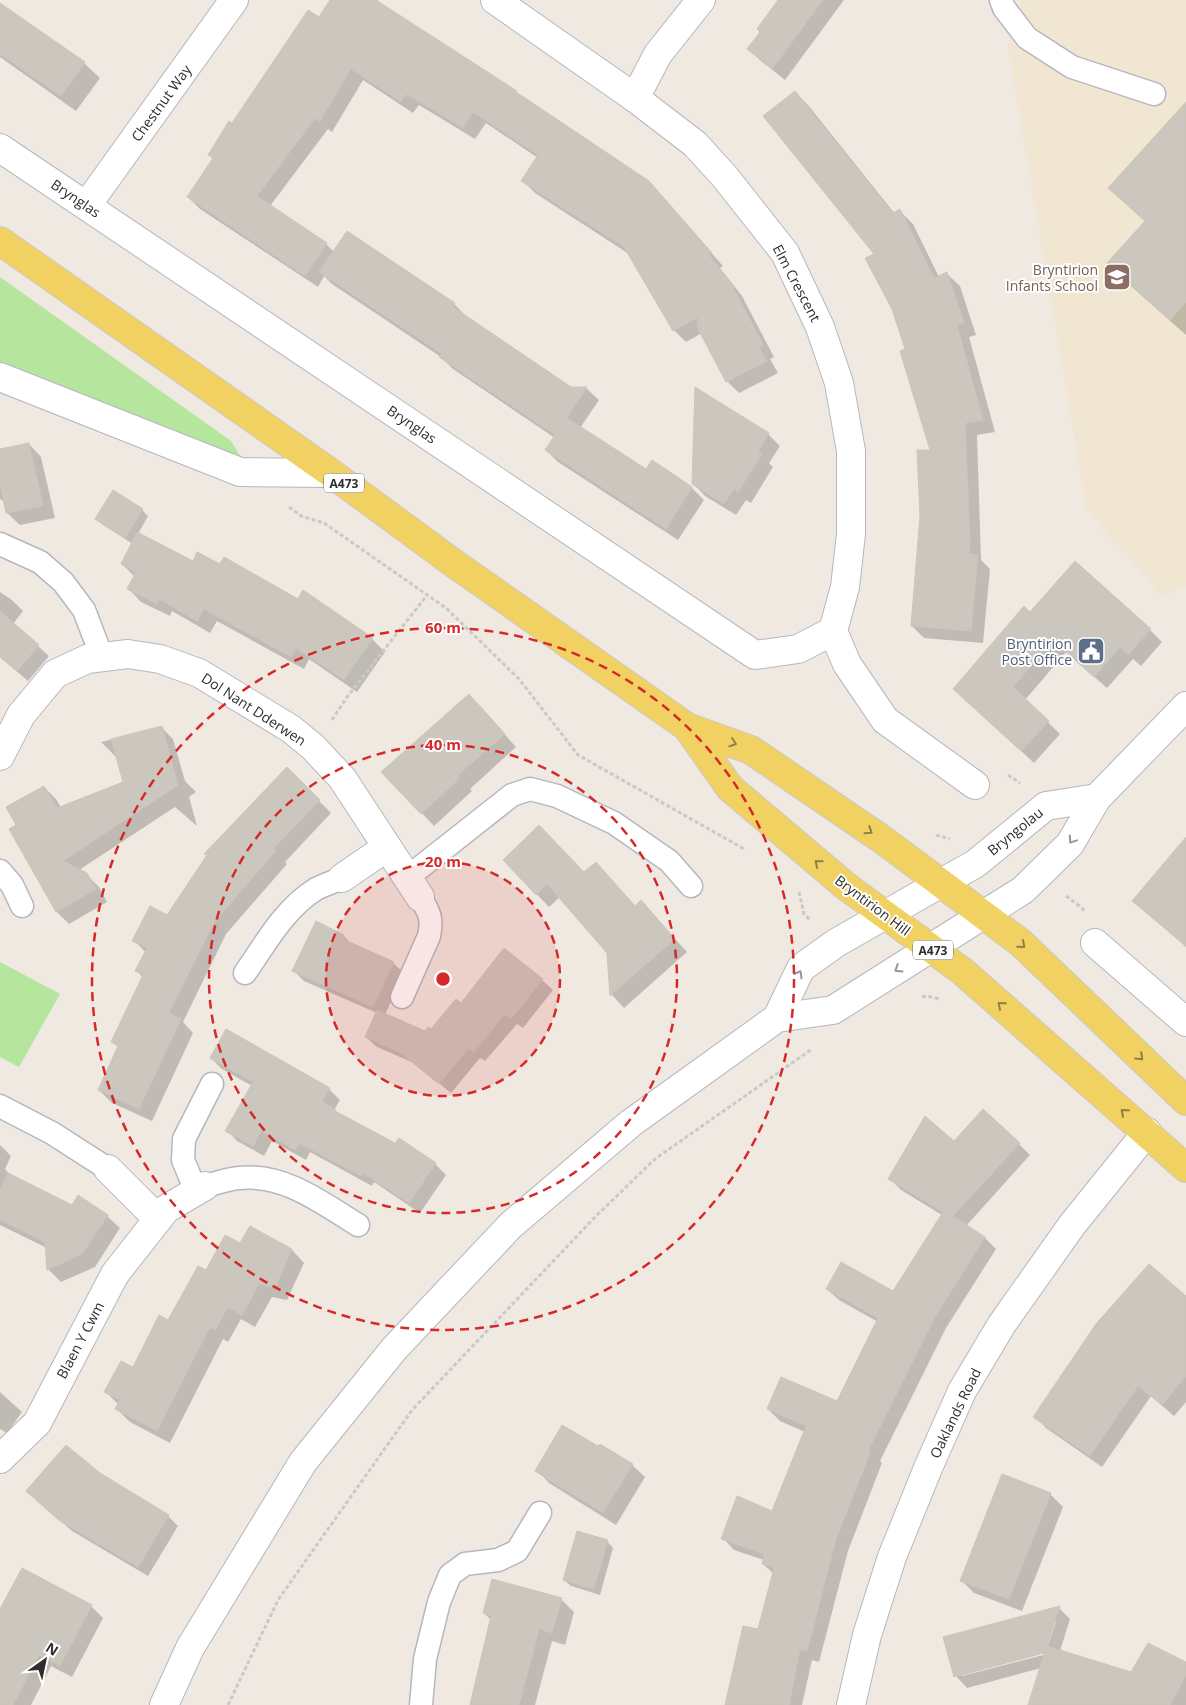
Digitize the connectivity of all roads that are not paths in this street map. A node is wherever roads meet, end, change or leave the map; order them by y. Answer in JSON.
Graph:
{"nodes":[{"id":1,"x":234,"y":0,"type":"edge"},
{"id":2,"x":495,"y":0,"type":"edge"},
{"id":3,"x":701,"y":0,"type":"edge"},
{"id":4,"x":1001,"y":0,"type":"edge"},
{"id":5,"x":1154,"y":94,"type":"dead end"},
{"id":6,"x":635,"y":98,"type":"junction"},
{"id":7,"x":0,"y":148,"type":"edge"},
{"id":8,"x":87,"y":205,"type":"junction"},
{"id":9,"x":0,"y":241,"type":"edge"},
{"id":10,"x":0,"y":377,"type":"edge"},
{"id":11,"x":331,"y":473,"type":"junction"},
{"id":12,"x":0,"y":544,"type":"edge"},
{"id":13,"x":833,"y":631,"type":"junction"},
{"id":14,"x":102,"y":657,"type":"junction"},
{"id":15,"x":1186,"y":706,"type":"edge"},
{"id":16,"x":687,"y":727,"type":"junction"},
{"id":17,"x":0,"y":756,"type":"edge"},
{"id":18,"x":975,"y":785,"type":"dead end"},
{"id":19,"x":1097,"y":798,"type":"junction"},
{"id":20,"x":387,"y":847,"type":"junction"},
{"id":21,"x":0,"y":871,"type":"edge"},
{"id":22,"x":342,"y":878,"type":"joint"},
{"id":23,"x":940,"y":883,"type":"junction"},
{"id":24,"x":691,"y":886,"type":"dead end"},
{"id":25,"x":414,"y":887,"type":"junction"},
{"id":26,"x":22,"y":906,"type":"dead end"},
{"id":27,"x":884,"y":914,"type":"junction"},
{"id":28,"x":983,"y":915,"type":"junction"},
{"id":29,"x":1095,"y":943,"type":"dead end"},
{"id":30,"x":931,"y":948,"type":"junction"},
{"id":31,"x":245,"y":973,"type":"dead end"},
{"id":32,"x":402,"y":997,"type":"dead end"},
{"id":33,"x":777,"y":1018,"type":"junction"},
{"id":34,"x":1186,"y":1022,"type":"edge"},
{"id":35,"x":212,"y":1084,"type":"dead end"},
{"id":36,"x":1186,"y":1101,"type":"edge"},
{"id":37,"x":0,"y":1106,"type":"edge"},
{"id":38,"x":1147,"y":1132,"type":"junction"},
{"id":39,"x":1186,"y":1168,"type":"edge"},
{"id":40,"x":108,"y":1169,"type":"joint"},
{"id":41,"x":201,"y":1188,"type":"junction"},
{"id":42,"x":158,"y":1219,"type":"junction"},
{"id":43,"x":358,"y":1225,"type":"dead end"},
{"id":44,"x":0,"y":1459,"type":"edge"},
{"id":45,"x":540,"y":1513,"type":"dead end"},
{"id":46,"x":164,"y":1705,"type":"edge"},
{"id":47,"x":421,"y":1705,"type":"edge"},
{"id":48,"x":852,"y":1705,"type":"edge"}],
"edges":[{"from":1,"to":8,"type":"street","name":"Chestnut Way"},
{"from":2,"to":6,"type":"street","name":"Elm Crescent"},
{"from":3,"to":6,"type":"street"},
{"from":4,"to":5,"type":"lane"},
{"from":6,"to":13,"type":"street","name":"Elm Crescent"},
{"from":7,"to":8,"type":"street","name":"Brynglas"},
{"from":8,"to":13,"type":"street","name":"Brynglas"},
{"from":9,"to":11,"type":"main road","number":"A473"},
{"from":10,"to":11,"type":"street"},
{"from":11,"to":16,"type":"main road","number":"A473"},
{"from":12,"to":14,"type":"lane"},
{"from":13,"to":18,"type":"street"},
{"from":14,"to":17,"type":"street","name":"Dol Nant Dderwen"},
{"from":14,"to":20,"type":"street","name":"Dol Nant Dderwen"},
{"from":15,"to":19,"type":"street"},
{"from":16,"to":23,"type":"main road","number":"A473","one_way":true},
{"from":27,"to":16,"type":"main road","name":"Bryntirion Hill","number":"A473","one_way":true},
{"from":19,"to":23,"type":"street","name":"Bryngolau"},
{"from":19,"to":28,"type":"street","one_way":true},
{"from":20,"to":22,"type":"street"},
{"from":20,"to":25,"type":"street","name":"Dol Nant Dderwen"},
{"from":21,"to":26,"type":"lane"},
{"from":22,"to":31,"type":"lane"},
{"from":23,"to":27,"type":"street","name":"Bryngolau"},
{"from":23,"to":28,"type":"main road","number":"A473"},
{"from":24,"to":25,"type":"lane"},
{"from":25,"to":32,"type":"lane"},
{"from":27,"to":30,"type":"main road","name":"Bryntirion Hill","number":"A473"},
{"from":33,"to":27,"type":"street","name":"Bryngolau","one_way":true},
{"from":28,"to":30,"type":"street"},
{"from":28,"to":36,"type":"main road","number":"A473","one_way":true},
{"from":29,"to":34,"type":"street"},
{"from":30,"to":33,"type":"street","one_way":true},
{"from":38,"to":30,"type":"main road","name":"Bryntirion Hill","number":"A473","one_way":true},
{"from":33,"to":46,"type":"street"},
{"from":35,"to":41,"type":"lane"},
{"from":37,"to":40,"type":"lane"},
{"from":38,"to":39,"type":"main road","name":"Bryntirion Hill","number":"A473"},
{"from":38,"to":48,"type":"street","name":"Oaklands Road"},
{"from":40,"to":42,"type":"street"},
{"from":41,"to":42,"type":"street","name":"Blaen Y Cwm"},
{"from":41,"to":43,"type":"lane"},
{"from":42,"to":44,"type":"street","name":"Blaen Y Cwm"},
{"from":45,"to":47,"type":"lane"}]}
